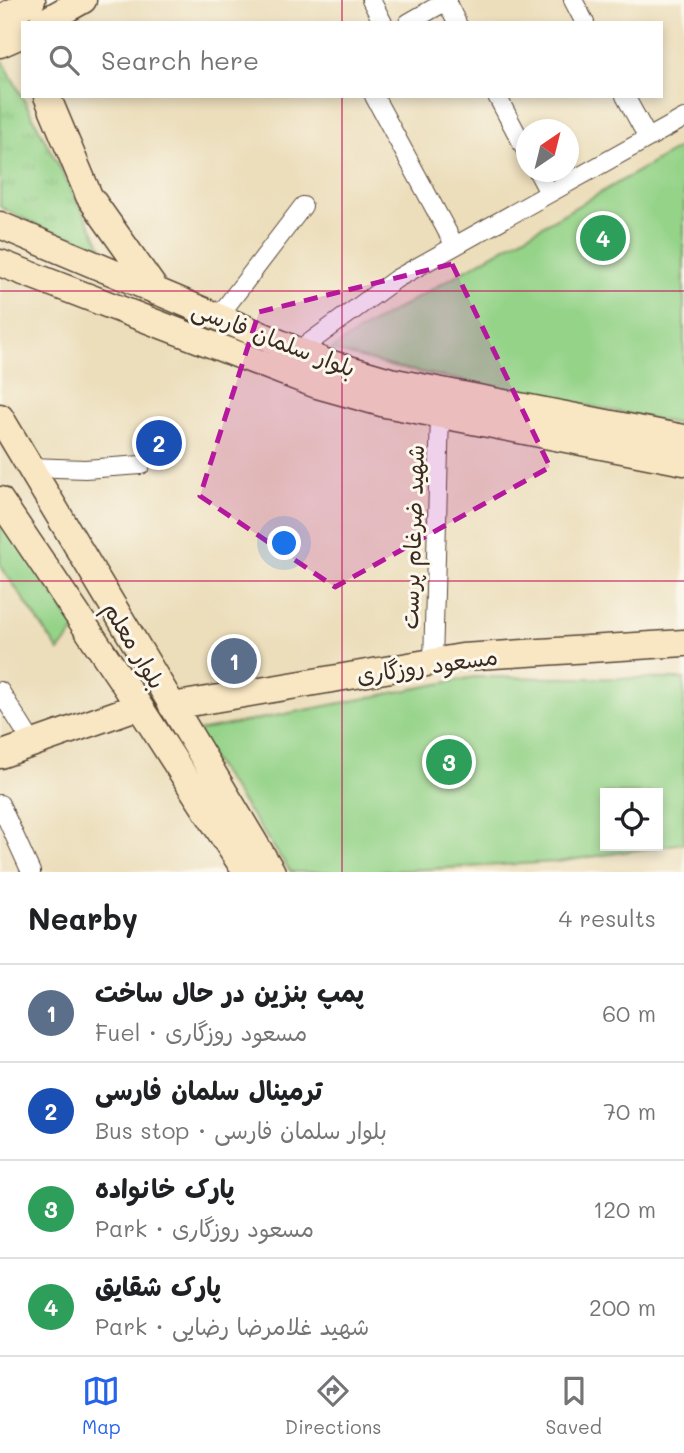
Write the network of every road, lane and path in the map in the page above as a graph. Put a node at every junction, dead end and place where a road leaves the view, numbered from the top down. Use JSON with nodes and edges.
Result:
{"nodes":[{"id":1,"x":83,"y":0,"type":"edge"},
{"id":2,"x":371,"y":0,"type":"edge"},
{"id":3,"x":573,"y":0,"type":"edge"},
{"id":4,"x":447,"y":1,"type":"edge"},
{"id":5,"x":24,"y":21,"type":"edge"},
{"id":6,"x":382,"y":21,"type":"edge"},
{"id":7,"x":412,"y":21,"type":"edge"},
{"id":8,"x":456,"y":21,"type":"edge"},
{"id":9,"x":584,"y":21,"type":"edge"},
{"id":10,"x":48,"y":98,"type":"edge"},
{"id":11,"x":375,"y":98,"type":"edge"},
{"id":12,"x":498,"y":98,"type":"edge"},
{"id":13,"x":626,"y":98,"type":"edge"},
{"id":14,"x":684,"y":118,"type":"edge"},
{"id":15,"x":516,"y":131,"type":"edge"},
{"id":16,"x":648,"y":138,"type":"junction"},
{"id":17,"x":543,"y":182,"type":"edge"},
{"id":18,"x":549,"y":193,"type":"junction"},
{"id":19,"x":303,"y":206,"type":"dead end"},
{"id":20,"x":0,"y":225,"type":"edge"},
{"id":21,"x":455,"y":246,"type":"junction"},
{"id":22,"x":0,"y":263,"type":"edge"},
{"id":23,"x":157,"y":292,"type":"junction"},
{"id":24,"x":218,"y":317,"type":"junction"},
{"id":25,"x":298,"y":351,"type":"junction"},
{"id":26,"x":440,"y":415,"type":"junction"},
{"id":27,"x":0,"y":417,"type":"edge"},
{"id":28,"x":684,"y":438,"type":"edge"},
{"id":29,"x":684,"y":462,"type":"edge"},
{"id":30,"x":141,"y":465,"type":"dead end"},
{"id":31,"x":30,"y":467,"type":"junction"},
{"id":32,"x":0,"y":500,"type":"edge"},
{"id":33,"x":684,"y":643,"type":"edge"},
{"id":34,"x":433,"y":662,"type":"junction"},
{"id":35,"x":0,"y":691,"type":"edge"},
{"id":36,"x":139,"y":706,"type":"junction"},
{"id":37,"x":172,"y":706,"type":"junction"},
{"id":38,"x":33,"y":744,"type":"junction"},
{"id":39,"x":0,"y":755,"type":"edge"},
{"id":40,"x":0,"y":804,"type":"edge"},
{"id":41,"x":32,"y":872,"type":"edge"},
{"id":42,"x":246,"y":872,"type":"edge"},
{"id":43,"x":272,"y":872,"type":"edge"}],
"edges":[{"from":1,"to":5,"type":"main road"},
{"from":2,"to":6,"type":"street"},
{"from":3,"to":9,"type":"street"},
{"from":4,"to":7,"type":"street"},
{"from":4,"to":8,"type":"street"},
{"from":10,"to":23,"type":"main road"},
{"from":11,"to":21,"type":"street"},
{"from":12,"to":15,"type":"street"},
{"from":13,"to":16,"type":"street"},
{"from":14,"to":16,"type":"street"},
{"from":16,"to":18,"type":"street"},
{"from":17,"to":18,"type":"street"},
{"from":18,"to":21,"type":"street"},
{"from":19,"to":24,"type":"street"},
{"from":20,"to":23,"type":"main road","name":"بلوار سلمان فارسی"},
{"from":21,"to":25,"type":"street"},
{"from":22,"to":26,"type":"main road","name":"بلوار سلمان فارسی"},
{"from":23,"to":24,"type":"main road","name":"بلوار سلمان فارسی"},
{"from":24,"to":25,"type":"main road","name":"بلوار سلمان فارسی"},
{"from":25,"to":28,"type":"main road","name":"بلوار سلمان فارسی"},
{"from":26,"to":29,"type":"main road","name":"بلوار سلمان فارسی"},
{"from":26,"to":34,"type":"street","name":"شهید ضرغام پرست"},
{"from":27,"to":31,"type":"main road","name":"بلوار معلم"},
{"from":30,"to":31,"type":"street"},
{"from":31,"to":37,"type":"main road","name":"بلوار معلم"},
{"from":32,"to":36,"type":"main road","name":"بلوار معلم"},
{"from":33,"to":34,"type":"main road","name":"مسعود روزگاری"},
{"from":34,"to":37,"type":"main road","name":"مسعود روزگاری"},
{"from":35,"to":38,"type":"street"},
{"from":36,"to":38,"type":"main road"},
{"from":36,"to":42,"type":"main road","name":"بلوار معلم"},
{"from":37,"to":43,"type":"main road","name":"بلوار معلم"},
{"from":38,"to":39,"type":"main road"},
{"from":40,"to":41,"type":"street"}]}
